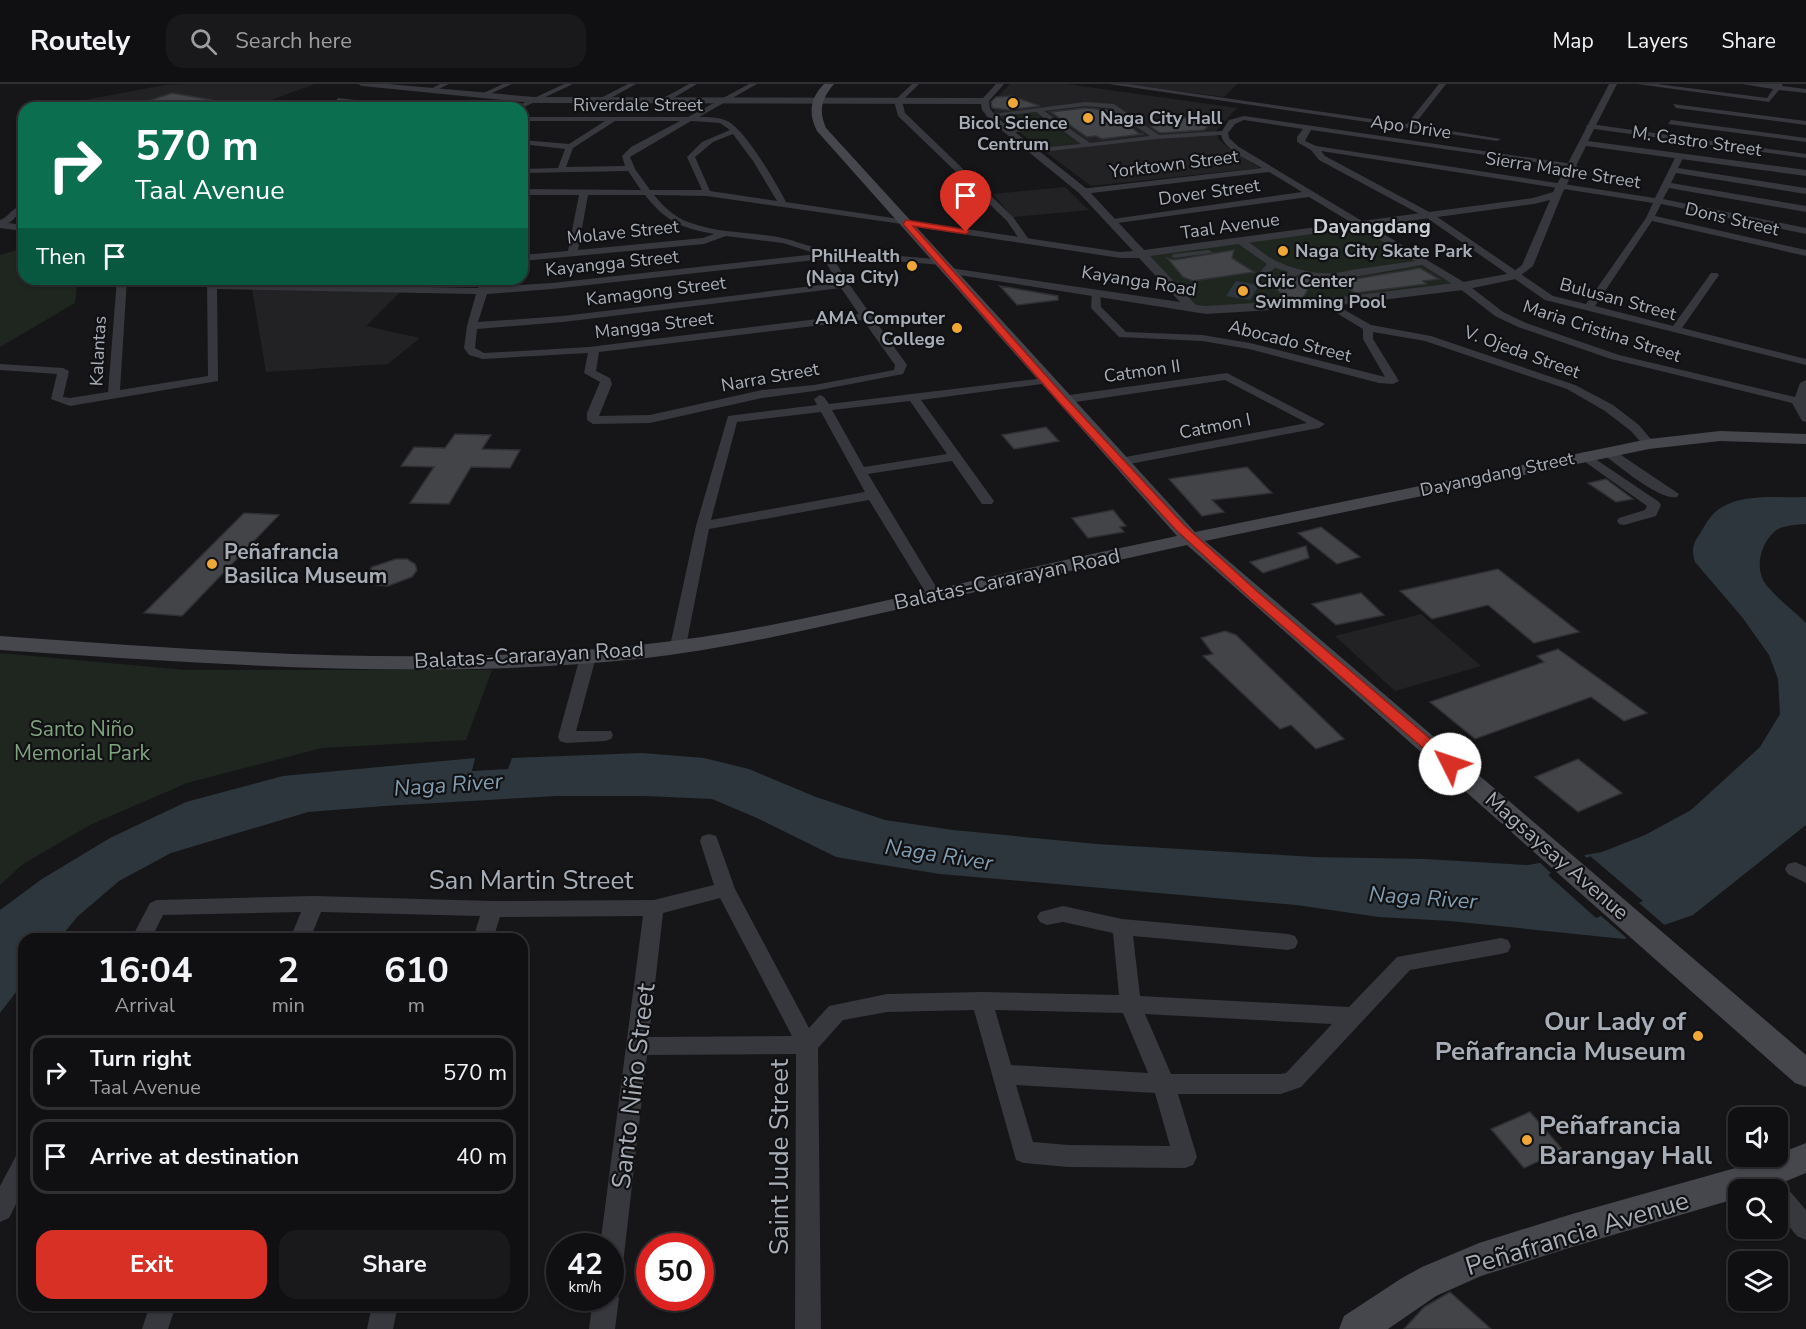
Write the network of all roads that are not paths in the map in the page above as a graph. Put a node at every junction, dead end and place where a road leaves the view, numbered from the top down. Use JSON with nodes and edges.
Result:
{"nodes":[{"id":1,"x":362,"y":84,"type":"edge"},
{"id":2,"x":446,"y":84,"type":"edge"},
{"id":3,"x":509,"y":84,"type":"edge"},
{"id":4,"x":570,"y":84,"type":"edge"},
{"id":5,"x":633,"y":84,"type":"edge"},
{"id":6,"x":694,"y":84,"type":"edge"},
{"id":7,"x":754,"y":84,"type":"edge"},
{"id":8,"x":829,"y":84,"type":"edge"},
{"id":9,"x":916,"y":84,"type":"edge"},
{"id":10,"x":1000,"y":84,"type":"edge"},
{"id":11,"x":1112,"y":84,"type":"edge"},
{"id":12,"x":1443,"y":84,"type":"edge"},
{"id":13,"x":1613,"y":84,"type":"edge"},
{"id":14,"x":1640,"y":84,"type":"edge"},
{"id":15,"x":1745,"y":84,"type":"edge"},
{"id":16,"x":1779,"y":86,"type":"edge"},
{"id":17,"x":1679,"y":89,"type":"junction"},
{"id":18,"x":430,"y":90,"type":"junction"},
{"id":19,"x":1806,"y":91,"type":"edge"},
{"id":20,"x":481,"y":96,"type":"junction"},
{"id":21,"x":534,"y":100,"type":"junction"},
{"id":22,"x":816,"y":101,"type":"junction"},
{"id":23,"x":898,"y":101,"type":"junction"},
{"id":24,"x":985,"y":101,"type":"junction"},
{"id":25,"x":597,"y":102,"type":"junction"},
{"id":26,"x":660,"y":102,"type":"junction"},
{"id":27,"x":722,"y":102,"type":"junction"},
{"id":28,"x":528,"y":103,"type":"edge"},
{"id":29,"x":1676,"y":106,"type":"junction"},
{"id":30,"x":1039,"y":111,"type":"junction"},
{"id":31,"x":989,"y":115,"type":"junction"},
{"id":32,"x":528,"y":119,"type":"edge"},
{"id":33,"x":689,"y":119,"type":"junction"},
{"id":34,"x":612,"y":120,"type":"junction"},
{"id":35,"x":1671,"y":122,"type":"junction"},
{"id":36,"x":1806,"y":123,"type":"edge"},
{"id":37,"x":1059,"y":125,"type":"junction"},
{"id":38,"x":1410,"y":126,"type":"junction"},
{"id":39,"x":1590,"y":126,"type":"junction"},
{"id":40,"x":1309,"y":127,"type":"junction"},
{"id":41,"x":735,"y":130,"type":"junction"},
{"id":42,"x":1007,"y":131,"type":"junction"},
{"id":43,"x":1224,"y":133,"type":"junction"},
{"id":44,"x":1666,"y":136,"type":"junction"},
{"id":45,"x":1157,"y":137,"type":"junction"},
{"id":46,"x":1497,"y":139,"type":"dead end"},
{"id":47,"x":1806,"y":140,"type":"edge"},
{"id":48,"x":528,"y":143,"type":"edge"},
{"id":49,"x":1584,"y":143,"type":"junction"},
{"id":50,"x":1089,"y":146,"type":"junction"},
{"id":51,"x":570,"y":147,"type":"junction"},
{"id":52,"x":1314,"y":148,"type":"junction"},
{"id":53,"x":1032,"y":151,"type":"junction"},
{"id":54,"x":1659,"y":153,"type":"junction"},
{"id":55,"x":1680,"y":156,"type":"junction"},
{"id":56,"x":1806,"y":156,"type":"edge"},
{"id":57,"x":1573,"y":166,"type":"junction"},
{"id":58,"x":630,"y":168,"type":"junction"},
{"id":59,"x":561,"y":170,"type":"junction"},
{"id":60,"x":1269,"y":170,"type":"junction"},
{"id":61,"x":1673,"y":170,"type":"junction"},
{"id":62,"x":528,"y":171,"type":"edge"},
{"id":63,"x":1806,"y":173,"type":"edge"},
{"id":64,"x":1666,"y":185,"type":"junction"},
{"id":65,"x":1559,"y":190,"type":"junction"},
{"id":66,"x":647,"y":191,"type":"junction"},
{"id":67,"x":1083,"y":191,"type":"junction"},
{"id":68,"x":1806,"y":191,"type":"edge"},
{"id":69,"x":528,"y":192,"type":"edge"},
{"id":70,"x":584,"y":193,"type":"junction"},
{"id":71,"x":707,"y":193,"type":"junction"},
{"id":72,"x":1309,"y":194,"type":"junction"},
{"id":73,"x":1659,"y":201,"type":"junction"},
{"id":74,"x":783,"y":205,"type":"junction"},
{"id":75,"x":1806,"y":209,"type":"edge"},
{"id":76,"x":18,"y":210,"type":"edge"},
{"id":77,"x":1430,"y":216,"type":"junction"},
{"id":78,"x":1650,"y":218,"type":"junction"},
{"id":79,"x":1113,"y":222,"type":"junction"},
{"id":80,"x":906,"y":223,"type":"junction"},
{"id":81,"x":0,"y":224,"type":"edge"},
{"id":82,"x":1363,"y":225,"type":"junction"},
{"id":83,"x":18,"y":227,"type":"edge"},
{"id":84,"x":1806,"y":231,"type":"edge"},
{"id":85,"x":726,"y":233,"type":"junction"},
{"id":86,"x":1025,"y":241,"type":"junction"},
{"id":87,"x":1240,"y":241,"type":"junction"},
{"id":88,"x":1209,"y":252,"type":"dead end"},
{"id":89,"x":1806,"y":253,"type":"edge"},
{"id":90,"x":1142,"y":254,"type":"junction"},
{"id":91,"x":572,"y":255,"type":"junction"},
{"id":92,"x":1174,"y":255,"type":"dead end"},
{"id":93,"x":827,"y":256,"type":"junction"},
{"id":94,"x":528,"y":258,"type":"edge"},
{"id":95,"x":1424,"y":262,"type":"junction"},
{"id":96,"x":1275,"y":264,"type":"junction"},
{"id":97,"x":946,"y":266,"type":"junction"},
{"id":98,"x":1296,"y":271,"type":"junction"},
{"id":99,"x":1714,"y":275,"type":"dead end"},
{"id":100,"x":1516,"y":276,"type":"junction"},
{"id":101,"x":122,"y":285,"type":"edge"},
{"id":102,"x":212,"y":285,"type":"edge"},
{"id":103,"x":279,"y":285,"type":"edge"},
{"id":104,"x":484,"y":285,"type":"edge"},
{"id":105,"x":844,"y":285,"type":"junction"},
{"id":106,"x":1463,"y":286,"type":"junction"},
{"id":107,"x":481,"y":291,"type":"junction"},
{"id":108,"x":1096,"y":293,"type":"junction"},
{"id":109,"x":1179,"y":297,"type":"junction"},
{"id":110,"x":1159,"y":302,"type":"junction"},
{"id":111,"x":1325,"y":303,"type":"junction"},
{"id":112,"x":1192,"y":308,"type":"junction"},
{"id":113,"x":1588,"y":309,"type":"junction"},
{"id":114,"x":867,"y":316,"type":"junction"},
{"id":115,"x":472,"y":326,"type":"junction"},
{"id":116,"x":1368,"y":328,"type":"junction"},
{"id":117,"x":1675,"y":331,"type":"junction"},
{"id":118,"x":594,"y":349,"type":"junction"},
{"id":119,"x":1806,"y":362,"type":"edge"},
{"id":120,"x":0,"y":367,"type":"edge"},
{"id":121,"x":1045,"y":381,"type":"junction"},
{"id":122,"x":1806,"y":383,"type":"edge"},
{"id":123,"x":814,"y":388,"type":"junction"},
{"id":124,"x":114,"y":396,"type":"junction"},
{"id":125,"x":912,"y":396,"type":"junction"},
{"id":126,"x":1062,"y":400,"type":"junction"},
{"id":127,"x":1802,"y":403,"type":"edge"},
{"id":128,"x":825,"y":407,"type":"junction"},
{"id":129,"x":1806,"y":418,"type":"edge"},
{"id":130,"x":1319,"y":424,"type":"joint"},
{"id":131,"x":1806,"y":439,"type":"edge"},
{"id":132,"x":1648,"y":444,"type":"junction"},
{"id":133,"x":1608,"y":452,"type":"junction"},
{"id":134,"x":1585,"y":456,"type":"junction"},
{"id":135,"x":954,"y":457,"type":"junction"},
{"id":136,"x":1119,"y":462,"type":"junction"},
{"id":137,"x":860,"y":471,"type":"junction"},
{"id":138,"x":1672,"y":494,"type":"dead end"},
{"id":139,"x":873,"y":495,"type":"junction"},
{"id":140,"x":987,"y":501,"type":"dead end"},
{"id":141,"x":1624,"y":521,"type":"dead end"},
{"id":142,"x":703,"y":526,"type":"junction"},
{"id":143,"x":1190,"y":538,"type":"junction"},
{"id":144,"x":934,"y":595,"type":"junction"},
{"id":145,"x":0,"y":643,"type":"edge"},
{"id":146,"x":678,"y":646,"type":"junction"},
{"id":147,"x":588,"y":657,"type":"junction"},
{"id":148,"x":605,"y":735,"type":"dead end"},
{"id":149,"x":709,"y":841,"type":"dead end"},
{"id":150,"x":725,"y":889,"type":"junction"},
{"id":151,"x":314,"y":904,"type":"junction"},
{"id":152,"x":654,"y":908,"type":"junction"},
{"id":153,"x":492,"y":909,"type":"junction"},
{"id":154,"x":1047,"y":917,"type":"dead end"},
{"id":155,"x":1122,"y":927,"type":"junction"},
{"id":156,"x":144,"y":933,"type":"edge"},
{"id":157,"x":302,"y":933,"type":"edge"},
{"id":158,"x":485,"y":933,"type":"edge"},
{"id":159,"x":1288,"y":942,"type":"dead end"},
{"id":160,"x":1501,"y":946,"type":"dead end"},
{"id":161,"x":982,"y":1001,"type":"junction"},
{"id":162,"x":1130,"y":1004,"type":"junction"},
{"id":163,"x":1352,"y":1016,"type":"junction"},
{"id":164,"x":807,"y":1045,"type":"junction"},
{"id":165,"x":639,"y":1046,"type":"junction"},
{"id":166,"x":1003,"y":1074,"type":"junction"},
{"id":167,"x":1806,"y":1074,"type":"edge"},
{"id":168,"x":1164,"y":1084,"type":"junction"},
{"id":169,"x":1806,"y":1158,"type":"edge"},
{"id":170,"x":18,"y":1176,"type":"edge"},
{"id":171,"x":1781,"y":1179,"type":"edge"},
{"id":172,"x":1728,"y":1198,"type":"edge"},
{"id":173,"x":1788,"y":1208,"type":"edge"},
{"id":174,"x":0,"y":1210,"type":"edge"},
{"id":175,"x":1806,"y":1228,"type":"edge"},
{"id":176,"x":614,"y":1233,"type":"edge"},
{"id":177,"x":161,"y":1311,"type":"edge"},
{"id":178,"x":384,"y":1311,"type":"edge"},
{"id":179,"x":604,"y":1311,"type":"edge"},
{"id":180,"x":155,"y":1329,"type":"edge"},
{"id":181,"x":380,"y":1329,"type":"edge"},
{"id":182,"x":602,"y":1329,"type":"edge"},
{"id":183,"x":808,"y":1329,"type":"edge"},
{"id":184,"x":1357,"y":1329,"type":"edge"}],
"edges":[{"from":1,"to":18,"type":"street"},
{"from":2,"to":18,"type":"street"},
{"from":3,"to":20,"type":"street"},
{"from":4,"to":21,"type":"street"},
{"from":5,"to":25,"type":"street"},
{"from":6,"to":26,"type":"street"},
{"from":7,"to":27,"type":"street"},
{"from":8,"to":22,"type":"main road"},
{"from":9,"to":23,"type":"street"},
{"from":10,"to":24,"type":"street"},
{"from":11,"to":38,"type":"street"},
{"from":12,"to":38,"type":"street"},
{"from":13,"to":39,"type":"street"},
{"from":14,"to":17,"type":"street"},
{"from":15,"to":16,"type":"street"},
{"from":16,"to":17,"type":"street"},
{"from":16,"to":19,"type":"street"},
{"from":17,"to":29,"type":"street"},
{"from":18,"to":20,"type":"street"},
{"from":20,"to":21,"type":"street"},
{"from":21,"to":25,"type":"street"},
{"from":21,"to":28,"type":"street"},
{"from":22,"to":23,"type":"street"},
{"from":22,"to":27,"type":"street"},
{"from":22,"to":80,"type":"main road","name":"Magsaysay Avenue"},
{"from":23,"to":24,"type":"street"},
{"from":23,"to":86,"type":"street"},
{"from":24,"to":31,"type":"street"},
{"from":25,"to":26,"type":"street"},
{"from":26,"to":27,"type":"street"},
{"from":27,"to":33,"type":"street"},
{"from":29,"to":35,"type":"street"},
{"from":29,"to":36,"type":"street"},
{"from":30,"to":31,"type":"street"},
{"from":30,"to":37,"type":"street"},
{"from":30,"to":45,"type":"street"},
{"from":31,"to":42,"type":"street"},
{"from":32,"to":34,"type":"street","name":"Riverdale Street"},
{"from":33,"to":34,"type":"street","name":"Riverdale Street"},
{"from":33,"to":41,"type":"street","name":"Riverdale Street"},
{"from":33,"to":58,"type":"street"},
{"from":34,"to":51,"type":"street"},
{"from":35,"to":44,"type":"street"},
{"from":35,"to":47,"type":"street"},
{"from":37,"to":42,"type":"street"},
{"from":37,"to":50,"type":"street"},
{"from":38,"to":46,"type":"street"},
{"from":39,"to":44,"type":"street"},
{"from":39,"to":49,"type":"street"},
{"from":40,"to":43,"type":"street","name":"Apo Drive"},
{"from":40,"to":52,"type":"street"},
{"from":40,"to":57,"type":"street","name":"Apo Drive"},
{"from":41,"to":71,"type":"street"},
{"from":41,"to":74,"type":"street"},
{"from":42,"to":53,"type":"street"},
{"from":43,"to":45,"type":"street"},
{"from":43,"to":60,"type":"street","name":"Maria Cristina Street"},
{"from":44,"to":54,"type":"street"},
{"from":44,"to":56,"type":"street"},
{"from":45,"to":50,"type":"street"},
{"from":48,"to":51,"type":"street"},
{"from":49,"to":54,"type":"street","name":"M. Castro Street"},
{"from":49,"to":57,"type":"street"},
{"from":50,"to":53,"type":"street"},
{"from":51,"to":59,"type":"street"},
{"from":52,"to":65,"type":"street","name":"Sierra Madre Street"},
{"from":52,"to":77,"type":"street","name":"Bulusan Street"},
{"from":53,"to":67,"type":"street"},
{"from":54,"to":55,"type":"street","name":"M. Castro Street"},
{"from":55,"to":61,"type":"street"},
{"from":55,"to":63,"type":"street","name":"M. Castro Street"},
{"from":57,"to":65,"type":"street"},
{"from":58,"to":59,"type":"street"},
{"from":58,"to":66,"type":"street"},
{"from":59,"to":62,"type":"street"},
{"from":60,"to":67,"type":"street","name":"Yorktown Street"},
{"from":60,"to":72,"type":"street","name":"Maria Cristina Street"},
{"from":61,"to":64,"type":"street"},
{"from":61,"to":68,"type":"street"},
{"from":64,"to":73,"type":"street"},
{"from":64,"to":75,"type":"street"},
{"from":65,"to":73,"type":"street","name":"Sierra Madre Street"},
{"from":65,"to":77,"type":"street","name":"Taal Avenue"},
{"from":65,"to":100,"type":"street"},
{"from":66,"to":70,"type":"street"},
{"from":66,"to":71,"type":"street"},
{"from":66,"to":85,"type":"street"},
{"from":67,"to":79,"type":"street"},
{"from":69,"to":70,"type":"street"},
{"from":70,"to":91,"type":"street"},
{"from":71,"to":74,"type":"street"},
{"from":72,"to":79,"type":"street","name":"Dover Street"},
{"from":72,"to":82,"type":"street","name":"Maria Cristina Street"},
{"from":73,"to":78,"type":"street"},
{"from":73,"to":84,"type":"street","name":"Sierra Madre Street"},
{"from":74,"to":80,"type":"street"},
{"from":76,"to":81,"type":"street"},
{"from":77,"to":82,"type":"street","name":"Taal Avenue"},
{"from":77,"to":100,"type":"street","name":"Bulusan Street"},
{"from":78,"to":89,"type":"street","name":"Dons Street"},
{"from":78,"to":113,"type":"street"},
{"from":79,"to":90,"type":"street"},
{"from":80,"to":86,"type":"street","name":"Taal Avenue"},
{"from":80,"to":97,"type":"main road","name":"Magsaysay Avenue"},
{"from":81,"to":83,"type":"street"},
{"from":82,"to":87,"type":"street","name":"Taal Avenue"},
{"from":82,"to":95,"type":"street","name":"Maria Cristina Street"},
{"from":85,"to":91,"type":"street","name":"Molave Street"},
{"from":85,"to":93,"type":"street"},
{"from":86,"to":90,"type":"street","name":"Taal Avenue"},
{"from":87,"to":90,"type":"street","name":"Taal Avenue"},
{"from":87,"to":96,"type":"street"},
{"from":88,"to":92,"type":"street"},
{"from":90,"to":109,"type":"street"},
{"from":91,"to":94,"type":"street","name":"Molave Street"},
{"from":93,"to":97,"type":"street","name":"Kayangga Street"},
{"from":93,"to":105,"type":"street","name":"Narra Street"},
{"from":93,"to":107,"type":"street","name":"Kayangga Street"},
{"from":95,"to":98,"type":"street"},
{"from":95,"to":106,"type":"street","name":"Maria Cristina Street"},
{"from":96,"to":98,"type":"street"},
{"from":96,"to":98,"type":"street"},
{"from":97,"to":108,"type":"street","name":"Kayanga Road"},
{"from":97,"to":121,"type":"main road","name":"Magsaysay Avenue"},
{"from":99,"to":117,"type":"street"},
{"from":100,"to":106,"type":"street","name":"Kayanga Road"},
{"from":100,"to":113,"type":"street","name":"Bulusan Street"},
{"from":101,"to":124,"type":"street","name":"Kalantas"},
{"from":102,"to":124,"type":"street","name":"Kalantas"},
{"from":103,"to":107,"type":"street","name":"Kayangga Street"},
{"from":104,"to":107,"type":"street"},
{"from":105,"to":114,"type":"street","name":"Narra Street"},
{"from":105,"to":115,"type":"street","name":"Kamagong Street"},
{"from":106,"to":111,"type":"street","name":"Kayanga Road"},
{"from":106,"to":127,"type":"street","name":"Maria Cristina Street"},
{"from":107,"to":115,"type":"street"},
{"from":108,"to":110,"type":"street","name":"Kayanga Road"},
{"from":108,"to":116,"type":"street","name":"Abocado Street"},
{"from":109,"to":110,"type":"street"},
{"from":109,"to":112,"type":"street"},
{"from":110,"to":112,"type":"street","name":"Kayanga Road"},
{"from":111,"to":112,"type":"street","name":"Kayanga Road"},
{"from":111,"to":116,"type":"street","name":"Abocado Street"},
{"from":113,"to":117,"type":"street","name":"Bulusan Street"},
{"from":114,"to":118,"type":"street","name":"Mangga Street"},
{"from":114,"to":123,"type":"street","name":"Narra Street"},
{"from":115,"to":118,"type":"street","name":"Mangga Street"},
{"from":116,"to":132,"type":"street","name":"V. Ojeda Street"},
{"from":117,"to":119,"type":"street","name":"Bulusan Street"},
{"from":118,"to":123,"type":"street","name":"Narra Street"},
{"from":120,"to":124,"type":"street"},
{"from":121,"to":125,"type":"street"},
{"from":121,"to":126,"type":"main road","name":"Magsaysay Avenue"},
{"from":122,"to":127,"type":"street"},
{"from":123,"to":128,"type":"street"},
{"from":125,"to":128,"type":"street"},
{"from":125,"to":135,"type":"street"},
{"from":126,"to":130,"type":"street","name":"Catmon II"},
{"from":126,"to":136,"type":"main road","name":"Magsaysay Avenue"},
{"from":127,"to":129,"type":"street"},
{"from":128,"to":137,"type":"street"},
{"from":128,"to":142,"type":"street"},
{"from":130,"to":136,"type":"street","name":"Catmon I"},
{"from":131,"to":132,"type":"main road","name":"Dayangdang Street"},
{"from":132,"to":133,"type":"main road","name":"Dayangdang Street"},
{"from":133,"to":134,"type":"main road","name":"Dayangdang Street"},
{"from":133,"to":138,"type":"street"},
{"from":134,"to":141,"type":"street"},
{"from":134,"to":143,"type":"main road","name":"Dayangdang Street"},
{"from":135,"to":137,"type":"street"},
{"from":135,"to":140,"type":"street"},
{"from":136,"to":143,"type":"main road","name":"Magsaysay Avenue"},
{"from":137,"to":139,"type":"street"},
{"from":139,"to":142,"type":"street"},
{"from":139,"to":144,"type":"street"},
{"from":142,"to":146,"type":"street"},
{"from":143,"to":144,"type":"main road","name":"Balatas-Cararayan Road"},
{"from":143,"to":167,"type":"main road","name":"Magsaysay Avenue"},
{"from":144,"to":146,"type":"main road","name":"Balatas-Cararayan Road"},
{"from":145,"to":147,"type":"main road","name":"Balatas-Cararayan Road"},
{"from":146,"to":147,"type":"main road","name":"Balatas-Cararayan Road"},
{"from":147,"to":148,"type":"street"},
{"from":149,"to":150,"type":"street"},
{"from":150,"to":152,"type":"street","name":"San Martin Street"},
{"from":150,"to":164,"type":"street"},
{"from":151,"to":153,"type":"street","name":"San Martin Street"},
{"from":151,"to":156,"type":"street","name":"San Martin Street"},
{"from":151,"to":157,"type":"street"},
{"from":152,"to":153,"type":"street","name":"San Martin Street"},
{"from":152,"to":165,"type":"street","name":"Santo Niño Street"},
{"from":153,"to":158,"type":"street"},
{"from":154,"to":155,"type":"street"},
{"from":155,"to":159,"type":"street"},
{"from":155,"to":162,"type":"street"},
{"from":160,"to":163,"type":"street"},
{"from":161,"to":162,"type":"street"},
{"from":161,"to":164,"type":"street"},
{"from":161,"to":166,"type":"street"},
{"from":162,"to":163,"type":"street"},
{"from":162,"to":168,"type":"street"},
{"from":163,"to":168,"type":"street"},
{"from":164,"to":165,"type":"street","name":"Saint Jude Street"},
{"from":164,"to":183,"type":"street","name":"Saint Jude Street"},
{"from":165,"to":176,"type":"street","name":"Santo Niño Street"},
{"from":166,"to":168,"type":"street"},
{"from":166,"to":168,"type":"street"},
{"from":169,"to":171,"type":"main road","name":"Peñafrancia Avenue"},
{"from":170,"to":174,"type":"street"},
{"from":172,"to":184,"type":"main road","name":"Peñafrancia Avenue"},
{"from":173,"to":175,"type":"street"},
{"from":177,"to":180,"type":"street"},
{"from":178,"to":181,"type":"street"},
{"from":179,"to":182,"type":"street"}]}
